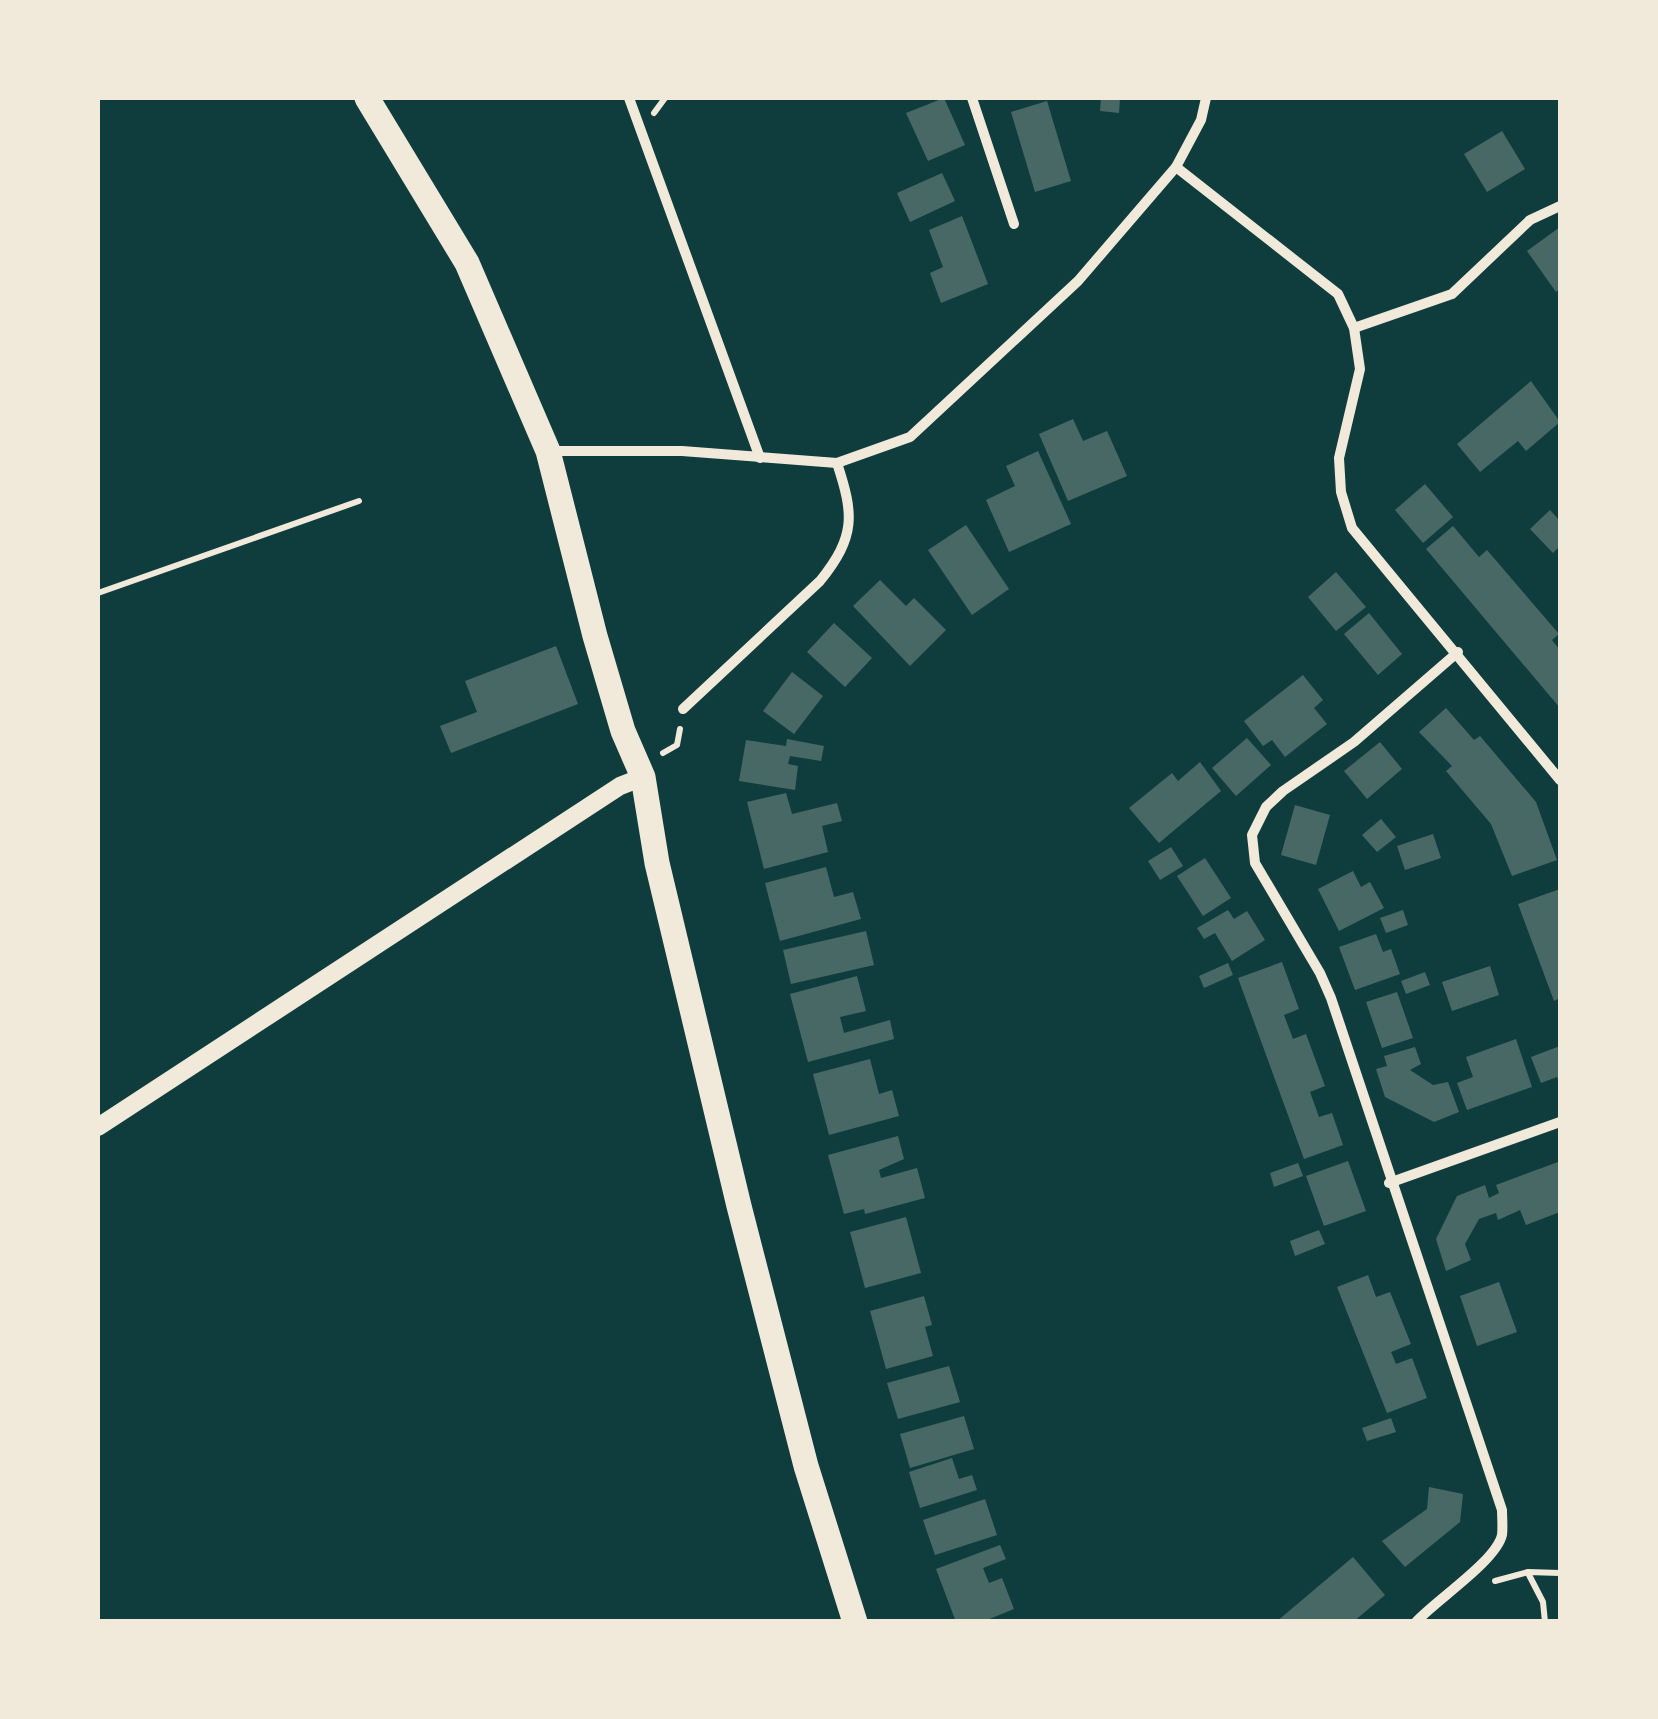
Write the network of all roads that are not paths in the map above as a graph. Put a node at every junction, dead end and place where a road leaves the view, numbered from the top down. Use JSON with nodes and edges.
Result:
{"nodes":[{"id":1,"x":367,"y":98,"type":"edge"},
{"id":2,"x":629,"y":98,"type":"edge"},
{"id":3,"x":972,"y":98,"type":"edge"},
{"id":4,"x":1206,"y":98,"type":"edge"},
{"id":5,"x":1176,"y":167,"type":"junction"},
{"id":6,"x":1560,"y":206,"type":"edge"},
{"id":7,"x":1014,"y":224,"type":"dead end"},
{"id":8,"x":1354,"y":328,"type":"junction"},
{"id":9,"x":548,"y":451,"type":"junction"},
{"id":10,"x":760,"y":458,"type":"junction"},
{"id":11,"x":837,"y":463,"type":"junction"},
{"id":12,"x":1458,"y":652,"type":"junction"},
{"id":13,"x":683,"y":709,"type":"road end"},
{"id":14,"x":650,"y":767,"type":"junction"},
{"id":15,"x":1560,"y":780,"type":"edge"},
{"id":16,"x":1560,"y":1122,"type":"edge"},
{"id":17,"x":98,"y":1127,"type":"edge"},
{"id":18,"x":1390,"y":1184,"type":"junction"},
{"id":19,"x":855,"y":1622,"type":"edge"},
{"id":20,"x":1416,"y":1622,"type":"edge"}],
"edges":[{"from":1,"to":9,"type":"main road"},
{"from":2,"to":10,"type":"street"},
{"from":3,"to":7,"type":"street"},
{"from":4,"to":5,"type":"street"},
{"from":5,"to":8,"type":"street"},
{"from":5,"to":11,"type":"street"},
{"from":6,"to":8,"type":"street"},
{"from":8,"to":12,"type":"street"},
{"from":9,"to":10,"type":"street"},
{"from":9,"to":14,"type":"main road"},
{"from":10,"to":11,"type":"street"},
{"from":11,"to":13,"type":"street"},
{"from":12,"to":15,"type":"street"},
{"from":12,"to":18,"type":"street"},
{"from":14,"to":17,"type":"street"},
{"from":14,"to":19,"type":"main road"},
{"from":16,"to":18,"type":"street"},
{"from":18,"to":20,"type":"street"}]}
